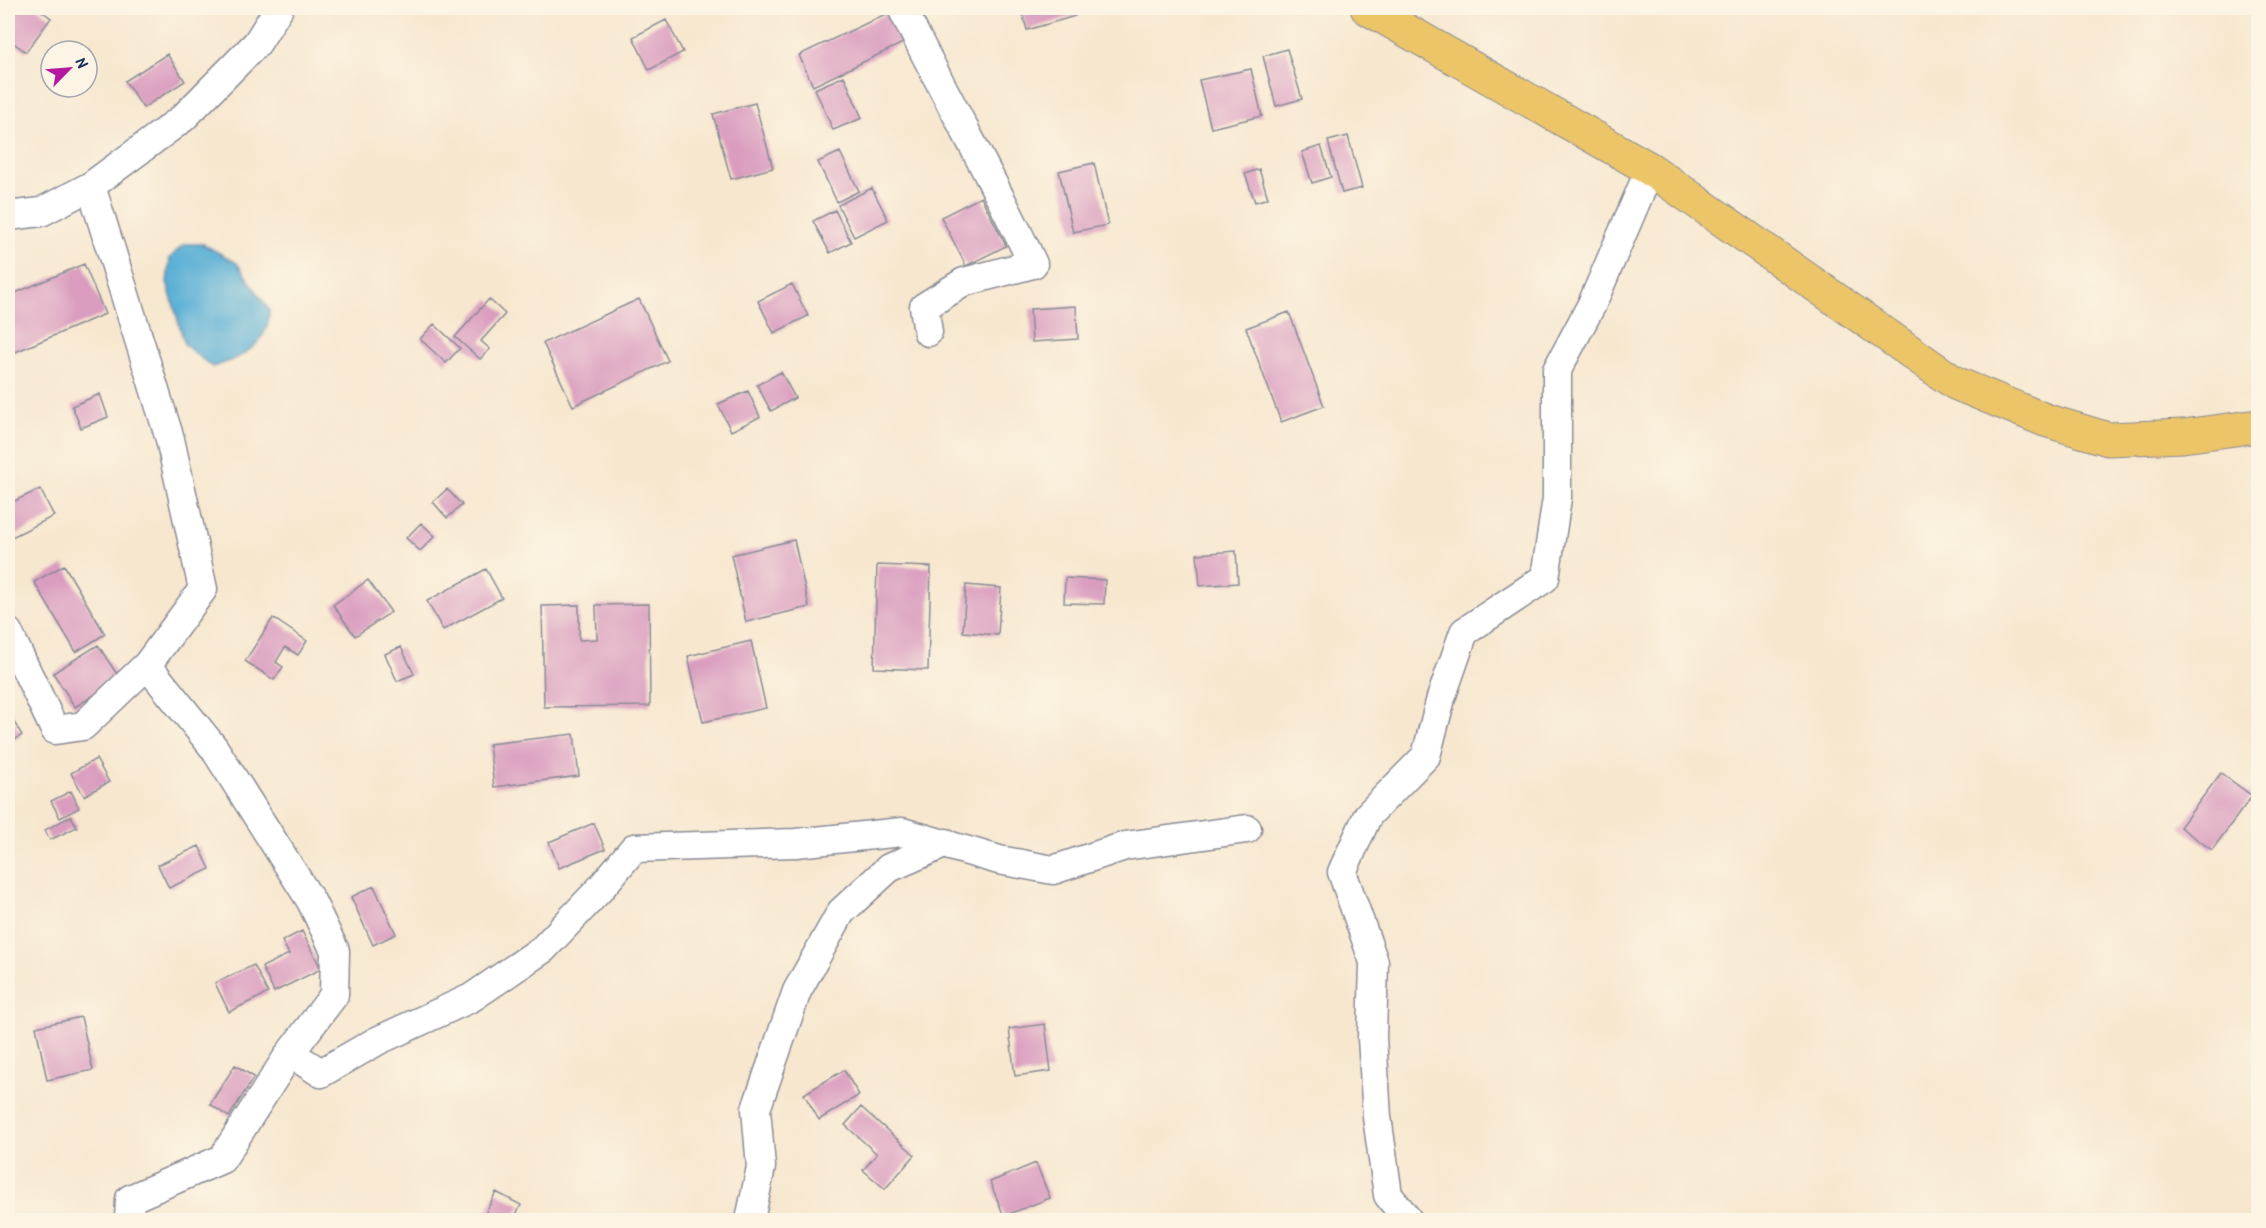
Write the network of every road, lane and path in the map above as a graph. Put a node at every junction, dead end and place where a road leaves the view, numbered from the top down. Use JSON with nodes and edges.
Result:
{"nodes":[{"id":1,"x":279,"y":8,"type":"edge"},
{"id":2,"x":902,"y":8,"type":"edge"},
{"id":3,"x":1367,"y":8,"type":"edge"},
{"id":4,"x":1650,"y":169,"type":"junction"},
{"id":5,"x":91,"y":186,"type":"junction"},
{"id":6,"x":8,"y":216,"type":"edge"},
{"id":7,"x":928,"y":332,"type":"dead end"},
{"id":8,"x":2259,"y":426,"type":"edge"},
{"id":9,"x":8,"y":632,"type":"edge"},
{"id":10,"x":147,"y":665,"type":"junction"},
{"id":11,"x":1247,"y":829,"type":"dead end"},
{"id":12,"x":946,"y":843,"type":"junction"},
{"id":13,"x":290,"y":1053,"type":"junction"},
{"id":14,"x":129,"y":1221,"type":"edge"},
{"id":15,"x":750,"y":1221,"type":"edge"},
{"id":16,"x":1408,"y":1221,"type":"edge"}],
"edges":[{"from":1,"to":5,"type":"street"},
{"from":2,"to":7,"type":"street"},
{"from":3,"to":4,"type":"highway"},
{"from":4,"to":8,"type":"highway"},
{"from":4,"to":16,"type":"street"},
{"from":5,"to":6,"type":"street"},
{"from":5,"to":10,"type":"street"},
{"from":9,"to":10,"type":"street"},
{"from":10,"to":13,"type":"street"},
{"from":11,"to":12,"type":"street"},
{"from":12,"to":13,"type":"street"},
{"from":12,"to":15,"type":"street"},
{"from":13,"to":14,"type":"street"}]}
